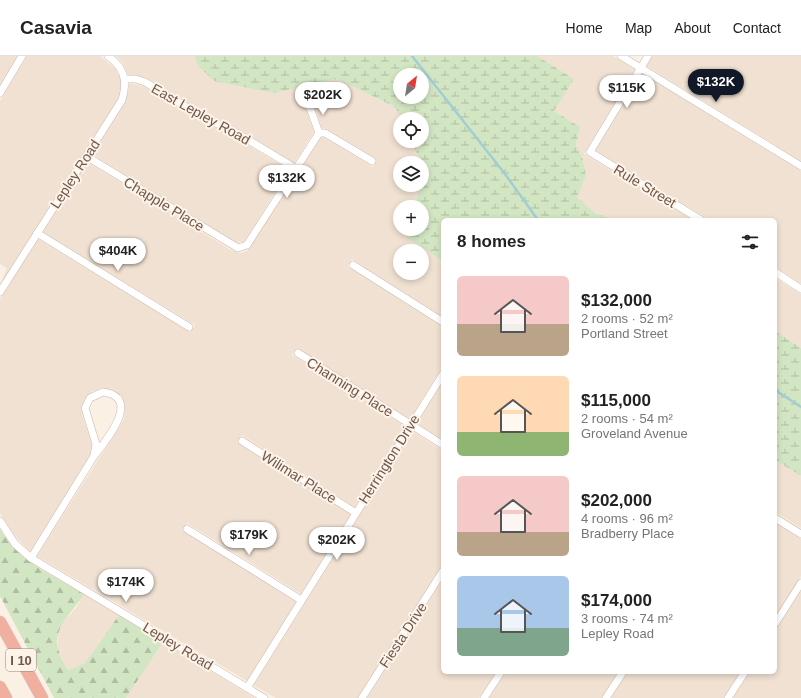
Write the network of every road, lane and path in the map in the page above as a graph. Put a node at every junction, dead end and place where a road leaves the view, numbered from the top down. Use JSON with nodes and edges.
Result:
{"nodes":[{"id":1,"x":22,"y":56,"type":"edge"},
{"id":2,"x":108,"y":56,"type":"edge"},
{"id":3,"x":621,"y":56,"type":"edge"},
{"id":4,"x":648,"y":56,"type":"edge"},
{"id":5,"x":641,"y":68,"type":"junction"},
{"id":6,"x":125,"y":79,"type":"junction"},
{"id":7,"x":0,"y":93,"type":"edge"},
{"id":8,"x":309,"y":105,"type":"dead end"},
{"id":9,"x":318,"y":133,"type":"junction"},
{"id":10,"x":86,"y":156,"type":"junction"},
{"id":11,"x":372,"y":161,"type":"dead end"},
{"id":12,"x":801,"y":166,"type":"edge"},
{"id":13,"x":295,"y":168,"type":"junction"},
{"id":14,"x":698,"y":218,"type":"edge"},
{"id":15,"x":37,"y":233,"type":"junction"},
{"id":16,"x":353,"y":265,"type":"dead end"},
{"id":17,"x":777,"y":273,"type":"edge"},
{"id":18,"x":801,"y":289,"type":"edge"},
{"id":19,"x":0,"y":292,"type":"edge"},
{"id":20,"x":441,"y":321,"type":"edge"},
{"id":21,"x":189,"y":327,"type":"dead end"},
{"id":22,"x":298,"y":353,"type":"dead end"},
{"id":23,"x":441,"y":377,"type":"edge"},
{"id":24,"x":411,"y":425,"type":"junction"},
{"id":25,"x":242,"y":440,"type":"dead end"},
{"id":26,"x":441,"y":445,"type":"edge"},
{"id":27,"x":94,"y":456,"type":"junction"},
{"id":28,"x":356,"y":512,"type":"junction"},
{"id":29,"x":777,"y":519,"type":"edge"},
{"id":30,"x":0,"y":521,"type":"edge"},
{"id":31,"x":187,"y":529,"type":"dead end"},
{"id":32,"x":801,"y":534,"type":"edge"},
{"id":33,"x":31,"y":558,"type":"junction"},
{"id":34,"x":441,"y":575,"type":"edge"},
{"id":35,"x":801,"y":583,"type":"edge"},
{"id":36,"x":302,"y":600,"type":"junction"},
{"id":37,"x":777,"y":621,"type":"edge"},
{"id":38,"x":0,"y":622,"type":"edge"},
{"id":39,"x":500,"y":674,"type":"edge"},
{"id":40,"x":622,"y":674,"type":"edge"},
{"id":41,"x":744,"y":674,"type":"edge"},
{"id":42,"x":0,"y":687,"type":"edge"},
{"id":43,"x":247,"y":688,"type":"junction"},
{"id":44,"x":6,"y":698,"type":"edge"},
{"id":45,"x":42,"y":698,"type":"edge"},
{"id":46,"x":264,"y":698,"type":"edge"},
{"id":47,"x":362,"y":698,"type":"edge"},
{"id":48,"x":484,"y":698,"type":"edge"},
{"id":49,"x":606,"y":698,"type":"edge"},
{"id":50,"x":728,"y":698,"type":"edge"}],
"edges":[{"from":1,"to":7,"type":"street"},
{"from":2,"to":6,"type":"street"},
{"from":3,"to":5,"type":"street"},
{"from":4,"to":5,"type":"street"},
{"from":5,"to":12,"type":"street"},
{"from":5,"to":14,"type":"street","name":"Rule Street"},
{"from":6,"to":10,"type":"street","name":"Lepley Road"},
{"from":6,"to":13,"type":"street","name":"East Lepley Road"},
{"from":8,"to":9,"type":"street"},
{"from":9,"to":11,"type":"street"},
{"from":9,"to":13,"type":"street"},
{"from":10,"to":13,"type":"street","name":"Chapple Place"},
{"from":10,"to":15,"type":"street","name":"Lepley Road"},
{"from":15,"to":19,"type":"street","name":"Lepley Road"},
{"from":15,"to":21,"type":"street"},
{"from":16,"to":20,"type":"street"},
{"from":17,"to":18,"type":"street"},
{"from":22,"to":24,"type":"street","name":"Channing Place"},
{"from":23,"to":24,"type":"street","name":"Herrington Drive"},
{"from":24,"to":26,"type":"street","name":"Channing Place"},
{"from":24,"to":28,"type":"street","name":"Herrington Drive"},
{"from":25,"to":28,"type":"street","name":"Wilimar Place"},
{"from":27,"to":27,"type":"street"},
{"from":27,"to":33,"type":"street"},
{"from":28,"to":36,"type":"street","name":"Herrington Drive"},
{"from":29,"to":32,"type":"street"},
{"from":30,"to":33,"type":"street","name":"Lepley Road"},
{"from":31,"to":36,"type":"street"},
{"from":33,"to":43,"type":"street","name":"Lepley Road"},
{"from":34,"to":47,"type":"street","name":"Fiesta Drive"},
{"from":35,"to":37,"type":"street"},
{"from":36,"to":43,"type":"street","name":"Herrington Drive"},
{"from":38,"to":45,"type":"highway","number":"I 10"},
{"from":39,"to":48,"type":"street"},
{"from":40,"to":49,"type":"street"},
{"from":41,"to":50,"type":"street"},
{"from":42,"to":44,"type":"highway","number":"I 10"},
{"from":43,"to":46,"type":"street","name":"Lepley Road"}]}
